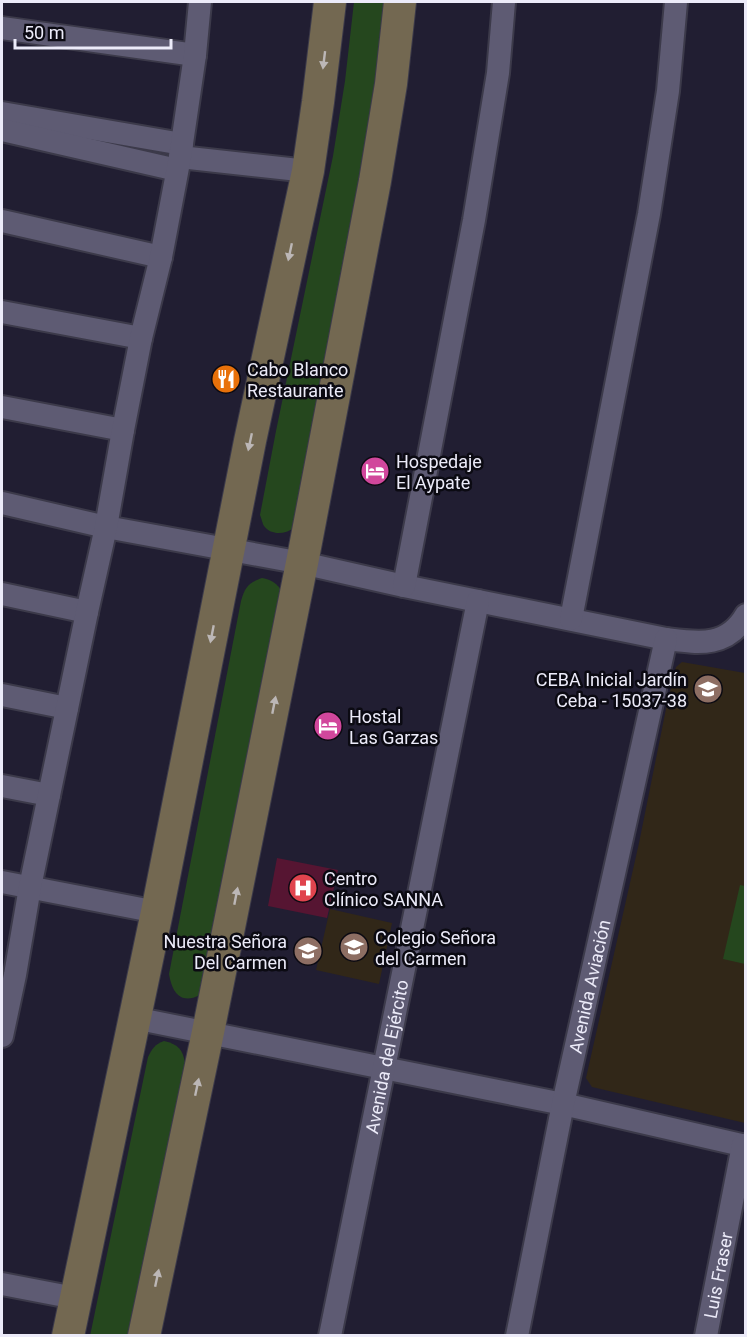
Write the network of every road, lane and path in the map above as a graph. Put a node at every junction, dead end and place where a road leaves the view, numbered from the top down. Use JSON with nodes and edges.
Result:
{"nodes":[{"id":1,"x":200,"y":2,"type":"edge"},
{"id":2,"x":330,"y":2,"type":"edge"},
{"id":3,"x":399,"y":2,"type":"edge"},
{"id":4,"x":504,"y":2,"type":"edge"},
{"id":5,"x":676,"y":2,"type":"edge"},
{"id":6,"x":2,"y":28,"type":"edge"},
{"id":7,"x":195,"y":55,"type":"junction"},
{"id":8,"x":2,"y":113,"type":"edge"},
{"id":9,"x":2,"y":130,"type":"edge"},
{"id":10,"x":180,"y":157,"type":"junction"},
{"id":11,"x":308,"y":171,"type":"junction"},
{"id":12,"x":2,"y":220,"type":"edge"},
{"id":13,"x":161,"y":257,"type":"junction"},
{"id":14,"x":2,"y":312,"type":"edge"},
{"id":15,"x":141,"y":338,"type":"junction"},
{"id":16,"x":2,"y":407,"type":"edge"},
{"id":17,"x":123,"y":430,"type":"junction"},
{"id":18,"x":2,"y":503,"type":"edge"},
{"id":19,"x":106,"y":527,"type":"junction"},
{"id":20,"x":228,"y":549,"type":"junction"},
{"id":21,"x":302,"y":563,"type":"junction"},
{"id":22,"x":404,"y":585,"type":"junction"},
{"id":23,"x":2,"y":594,"type":"edge"},
{"id":24,"x":478,"y":601,"type":"junction"},
{"id":25,"x":87,"y":612,"type":"junction"},
{"id":26,"x":746,"y":615,"type":"edge"},
{"id":27,"x":571,"y":620,"type":"junction"},
{"id":28,"x":666,"y":639,"type":"junction"},
{"id":29,"x":2,"y":695,"type":"edge"},
{"id":30,"x":67,"y":708,"type":"junction"},
{"id":31,"x":2,"y":786,"type":"edge"},
{"id":32,"x":49,"y":795,"type":"junction"},
{"id":33,"x":2,"y":882,"type":"edge"},
{"id":34,"x":30,"y":887,"type":"junction"},
{"id":35,"x":157,"y":912,"type":"junction"},
{"id":36,"x":8,"y":973,"type":"edge"},
{"id":37,"x":134,"y":1018,"type":"junction"},
{"id":38,"x":208,"y":1032,"type":"junction"},
{"id":39,"x":2,"y":1036,"type":"edge"},
{"id":40,"x":384,"y":1069,"type":"junction"},
{"id":41,"x":563,"y":1104,"type":"junction"},
{"id":42,"x":744,"y":1145,"type":"edge"},
{"id":43,"x":2,"y":1284,"type":"edge"},
{"id":44,"x":75,"y":1298,"type":"junction"},
{"id":45,"x":68,"y":1335,"type":"edge"},
{"id":46,"x":144,"y":1335,"type":"edge"},
{"id":47,"x":330,"y":1335,"type":"edge"},
{"id":48,"x":516,"y":1335,"type":"edge"},
{"id":49,"x":706,"y":1335,"type":"edge"}],
"edges":[{"from":1,"to":7,"type":"street"},
{"from":2,"to":11,"type":"main road","one_way":true},
{"from":3,"to":21,"type":"main road"},
{"from":4,"to":22,"type":"street"},
{"from":5,"to":27,"type":"street"},
{"from":6,"to":7,"type":"street"},
{"from":7,"to":10,"type":"street"},
{"from":8,"to":10,"type":"street"},
{"from":9,"to":10,"type":"street"},
{"from":10,"to":11,"type":"street"},
{"from":10,"to":13,"type":"street"},
{"from":11,"to":20,"type":"main road","one_way":true},
{"from":12,"to":13,"type":"street"},
{"from":13,"to":15,"type":"street"},
{"from":14,"to":15,"type":"street"},
{"from":15,"to":17,"type":"street"},
{"from":16,"to":17,"type":"street"},
{"from":17,"to":19,"type":"street"},
{"from":18,"to":19,"type":"street"},
{"from":19,"to":20,"type":"street"},
{"from":19,"to":25,"type":"street"},
{"from":20,"to":21,"type":"street"},
{"from":20,"to":35,"type":"main road","one_way":true},
{"from":21,"to":22,"type":"street"},
{"from":38,"to":21,"type":"main road","one_way":true},
{"from":22,"to":24,"type":"street"},
{"from":23,"to":25,"type":"street"},
{"from":24,"to":27,"type":"street"},
{"from":24,"to":40,"type":"street","name":"Avenida del Ejército"},
{"from":25,"to":30,"type":"street"},
{"from":26,"to":28,"type":"street"},
{"from":27,"to":28,"type":"street"},
{"from":28,"to":41,"type":"street","name":"Avenida Aviación"},
{"from":29,"to":30,"type":"street"},
{"from":30,"to":32,"type":"street"},
{"from":31,"to":32,"type":"street"},
{"from":32,"to":34,"type":"street"},
{"from":33,"to":34,"type":"street"},
{"from":34,"to":35,"type":"street"},
{"from":34,"to":36,"type":"street"},
{"from":35,"to":37,"type":"main road"},
{"from":36,"to":39,"type":"street"},
{"from":37,"to":38,"type":"street"},
{"from":37,"to":44,"type":"main road"},
{"from":38,"to":40,"type":"street"},
{"from":46,"to":38,"type":"main road","one_way":true},
{"from":40,"to":41,"type":"street"},
{"from":40,"to":47,"type":"street","name":"Avenida del Ejército"},
{"from":41,"to":42,"type":"street"},
{"from":41,"to":48,"type":"street","name":"Avenida Aviación"},
{"from":42,"to":49,"type":"street","name":"Luis Fraser"},
{"from":43,"to":44,"type":"street"},
{"from":44,"to":45,"type":"main road"}]}
